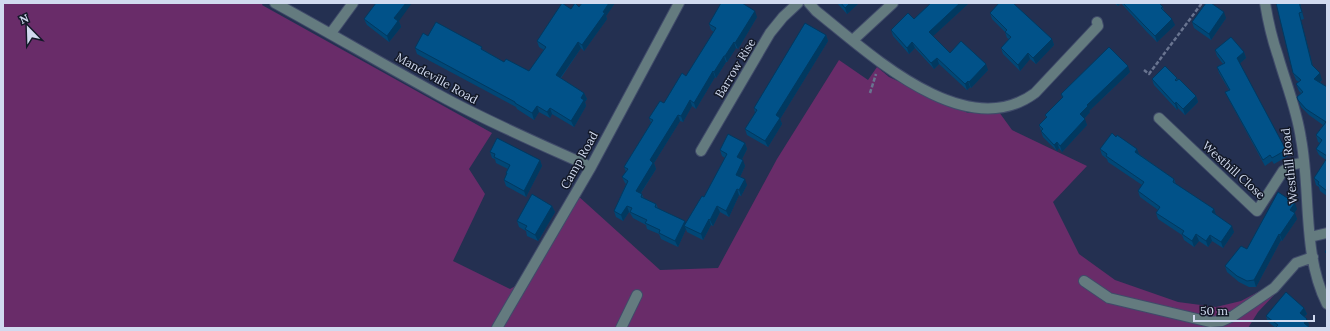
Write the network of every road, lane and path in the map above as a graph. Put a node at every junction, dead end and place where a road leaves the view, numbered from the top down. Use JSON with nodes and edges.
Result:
{"nodes":[{"id":1,"x":275,"y":3,"type":"edge"},
{"id":2,"x":353,"y":3,"type":"edge"},
{"id":3,"x":679,"y":3,"type":"edge"},
{"id":4,"x":798,"y":3,"type":"edge"},
{"id":5,"x":808,"y":3,"type":"edge"},
{"id":6,"x":892,"y":3,"type":"edge"},
{"id":7,"x":1202,"y":3,"type":"edge"},
{"id":8,"x":1264,"y":3,"type":"edge"},
{"id":9,"x":1097,"y":22,"type":"dead end"},
{"id":10,"x":331,"y":33,"type":"junction"},
{"id":11,"x":853,"y":40,"type":"junction"},
{"id":12,"x":880,"y":62,"type":"junction"},
{"id":13,"x":1144,"y":70,"type":"dead end"},
{"id":14,"x":870,"y":93,"type":"dead end"},
{"id":15,"x":1159,"y":118,"type":"dead end"},
{"id":16,"x":701,"y":151,"type":"dead end"},
{"id":17,"x":1304,"y":162,"type":"junction"},
{"id":18,"x":591,"y":167,"type":"junction"},
{"id":19,"x":1327,"y":233,"type":"edge"},
{"id":20,"x":1310,"y":237,"type":"junction"},
{"id":21,"x":1313,"y":257,"type":"junction"},
{"id":22,"x":1084,"y":281,"type":"dead end"},
{"id":23,"x":637,"y":295,"type":"dead end"},
{"id":24,"x":1327,"y":304,"type":"edge"},
{"id":25,"x":497,"y":328,"type":"edge"},
{"id":26,"x":621,"y":328,"type":"edge"}],
"edges":[{"from":1,"to":10,"type":"street","name":"Mandeville Road"},
{"from":2,"to":10,"type":"street"},
{"from":3,"to":18,"type":"street","name":"Camp Road"},
{"from":4,"to":16,"type":"street","name":"Barrow Rise"},
{"from":5,"to":11,"type":"street"},
{"from":6,"to":11,"type":"street"},
{"from":7,"to":13,"type":"path"},
{"from":8,"to":17,"type":"street","name":"Westhill Road"},
{"from":9,"to":12,"type":"street"},
{"from":10,"to":18,"type":"street","name":"Mandeville Road"},
{"from":11,"to":12,"type":"street"},
{"from":12,"to":14,"type":"path"},
{"from":15,"to":17,"type":"street","name":"Westhill Close"},
{"from":17,"to":20,"type":"street","name":"Westhill Road"},
{"from":18,"to":25,"type":"street","name":"Camp Road"},
{"from":19,"to":20,"type":"street"},
{"from":20,"to":21,"type":"street","name":"Westhill Road"},
{"from":21,"to":22,"type":"street"},
{"from":21,"to":24,"type":"street","name":"Westhill Road"},
{"from":23,"to":26,"type":"street"}]}
